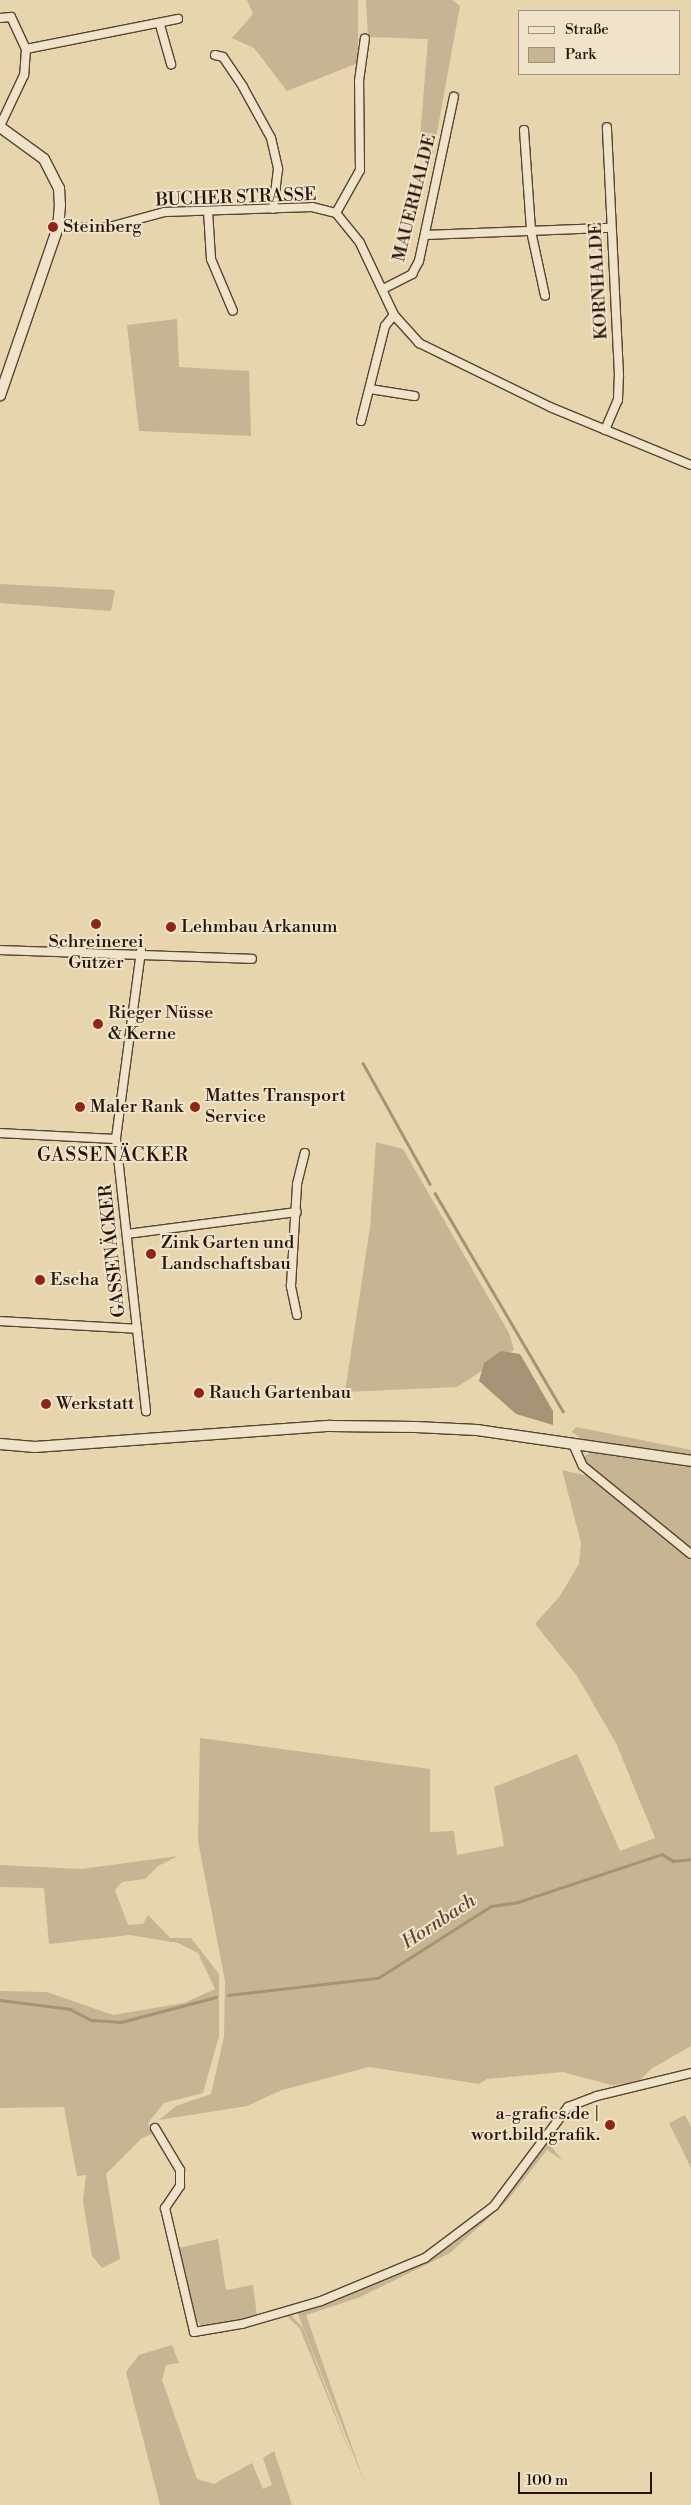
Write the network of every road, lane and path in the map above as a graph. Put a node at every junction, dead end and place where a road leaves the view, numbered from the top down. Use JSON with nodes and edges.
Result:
{"nodes":[{"id":1,"x":0,"y":18,"type":"edge"},
{"id":2,"x":178,"y":19,"type":"dead end"},
{"id":3,"x":160,"y":25,"type":"junction"},
{"id":4,"x":365,"y":38,"type":"dead end"},
{"id":5,"x":26,"y":49,"type":"junction"},
{"id":6,"x":215,"y":55,"type":"dead end"},
{"id":7,"x":171,"y":64,"type":"dead end"},
{"id":8,"x":454,"y":97,"type":"dead end"},
{"id":9,"x":0,"y":127,"type":"edge"},
{"id":10,"x":607,"y":127,"type":"dead end"},
{"id":11,"x":524,"y":130,"type":"dead end"},
{"id":12,"x":273,"y":209,"type":"junction"},
{"id":13,"x":208,"y":210,"type":"junction"},
{"id":14,"x":336,"y":212,"type":"junction"},
{"id":15,"x":58,"y":227,"type":"junction"},
{"id":16,"x":611,"y":228,"type":"junction"},
{"id":17,"x":531,"y":231,"type":"junction"},
{"id":18,"x":425,"y":235,"type":"junction"},
{"id":19,"x":383,"y":289,"type":"junction"},
{"id":20,"x":545,"y":296,"type":"dead end"},
{"id":21,"x":233,"y":311,"type":"dead end"},
{"id":22,"x":394,"y":315,"type":"junction"},
{"id":23,"x":370,"y":389,"type":"junction"},
{"id":24,"x":0,"y":395,"type":"edge"},
{"id":25,"x":414,"y":396,"type":"dead end"},
{"id":26,"x":361,"y":421,"type":"dead end"},
{"id":27,"x":605,"y":430,"type":"junction"},
{"id":28,"x":691,"y":465,"type":"edge"},
{"id":29,"x":0,"y":950,"type":"edge"},
{"id":30,"x":141,"y":951,"type":"junction"},
{"id":31,"x":252,"y":959,"type":"dead end"},
{"id":32,"x":0,"y":1133,"type":"edge"},
{"id":33,"x":116,"y":1139,"type":"junction"},
{"id":34,"x":305,"y":1153,"type":"dead end"},
{"id":35,"x":297,"y":1212,"type":"junction"},
{"id":36,"x":126,"y":1234,"type":"junction"},
{"id":37,"x":297,"y":1315,"type":"dead end"},
{"id":38,"x":0,"y":1321,"type":"edge"},
{"id":39,"x":137,"y":1329,"type":"junction"},
{"id":40,"x":146,"y":1411,"type":"dead end"},
{"id":41,"x":0,"y":1444,"type":"edge"},
{"id":42,"x":573,"y":1444,"type":"junction"},
{"id":43,"x":691,"y":1461,"type":"edge"},
{"id":44,"x":691,"y":1554,"type":"edge"},
{"id":45,"x":691,"y":2073,"type":"edge"},
{"id":46,"x":155,"y":2128,"type":"dead end"}],
"edges":[{"from":1,"to":5,"type":"street"},
{"from":2,"to":3,"type":"street"},
{"from":3,"to":5,"type":"street"},
{"from":3,"to":7,"type":"street"},
{"from":4,"to":14,"type":"street"},
{"from":5,"to":9,"type":"street"},
{"from":6,"to":12,"type":"street"},
{"from":8,"to":18,"type":"street","name":"MAUERHALDE"},
{"from":9,"to":15,"type":"main road"},
{"from":10,"to":16,"type":"street","name":"KORNHALDE"},
{"from":11,"to":17,"type":"street"},
{"from":12,"to":13,"type":"street","name":"BUCHER STRASSE"},
{"from":12,"to":14,"type":"street","name":"BUCHER STRASSE"},
{"from":13,"to":15,"type":"street","name":"BUCHER STRASSE"},
{"from":13,"to":21,"type":"street"},
{"from":14,"to":19,"type":"street","name":"BUCHER STRASSE"},
{"from":15,"to":24,"type":"main road"},
{"from":16,"to":17,"type":"street"},
{"from":16,"to":27,"type":"street","name":"KORNHALDE"},
{"from":17,"to":18,"type":"street"},
{"from":17,"to":20,"type":"street"},
{"from":18,"to":19,"type":"street","name":"MAUERHALDE"},
{"from":19,"to":22,"type":"street","name":"BUCHER STRASSE"},
{"from":22,"to":23,"type":"street"},
{"from":22,"to":27,"type":"street","name":"BUCHER STRASSE"},
{"from":23,"to":25,"type":"street"},
{"from":23,"to":26,"type":"street"},
{"from":27,"to":28,"type":"street","name":"BUCHER STRASSE"},
{"from":29,"to":30,"type":"street"},
{"from":30,"to":31,"type":"street"},
{"from":30,"to":33,"type":"street","name":"GASSENÄCKER"},
{"from":32,"to":33,"type":"street"},
{"from":33,"to":36,"type":"street","name":"GASSENÄCKER"},
{"from":34,"to":35,"type":"street"},
{"from":35,"to":36,"type":"street"},
{"from":35,"to":37,"type":"street"},
{"from":36,"to":39,"type":"street","name":"GASSENÄCKER"},
{"from":38,"to":39,"type":"street","name":"GASSENÄCKER"},
{"from":39,"to":40,"type":"street","name":"GASSENÄCKER"},
{"from":41,"to":42,"type":"main road"},
{"from":42,"to":43,"type":"main road"},
{"from":42,"to":44,"type":"street"},
{"from":45,"to":46,"type":"street"}]}
